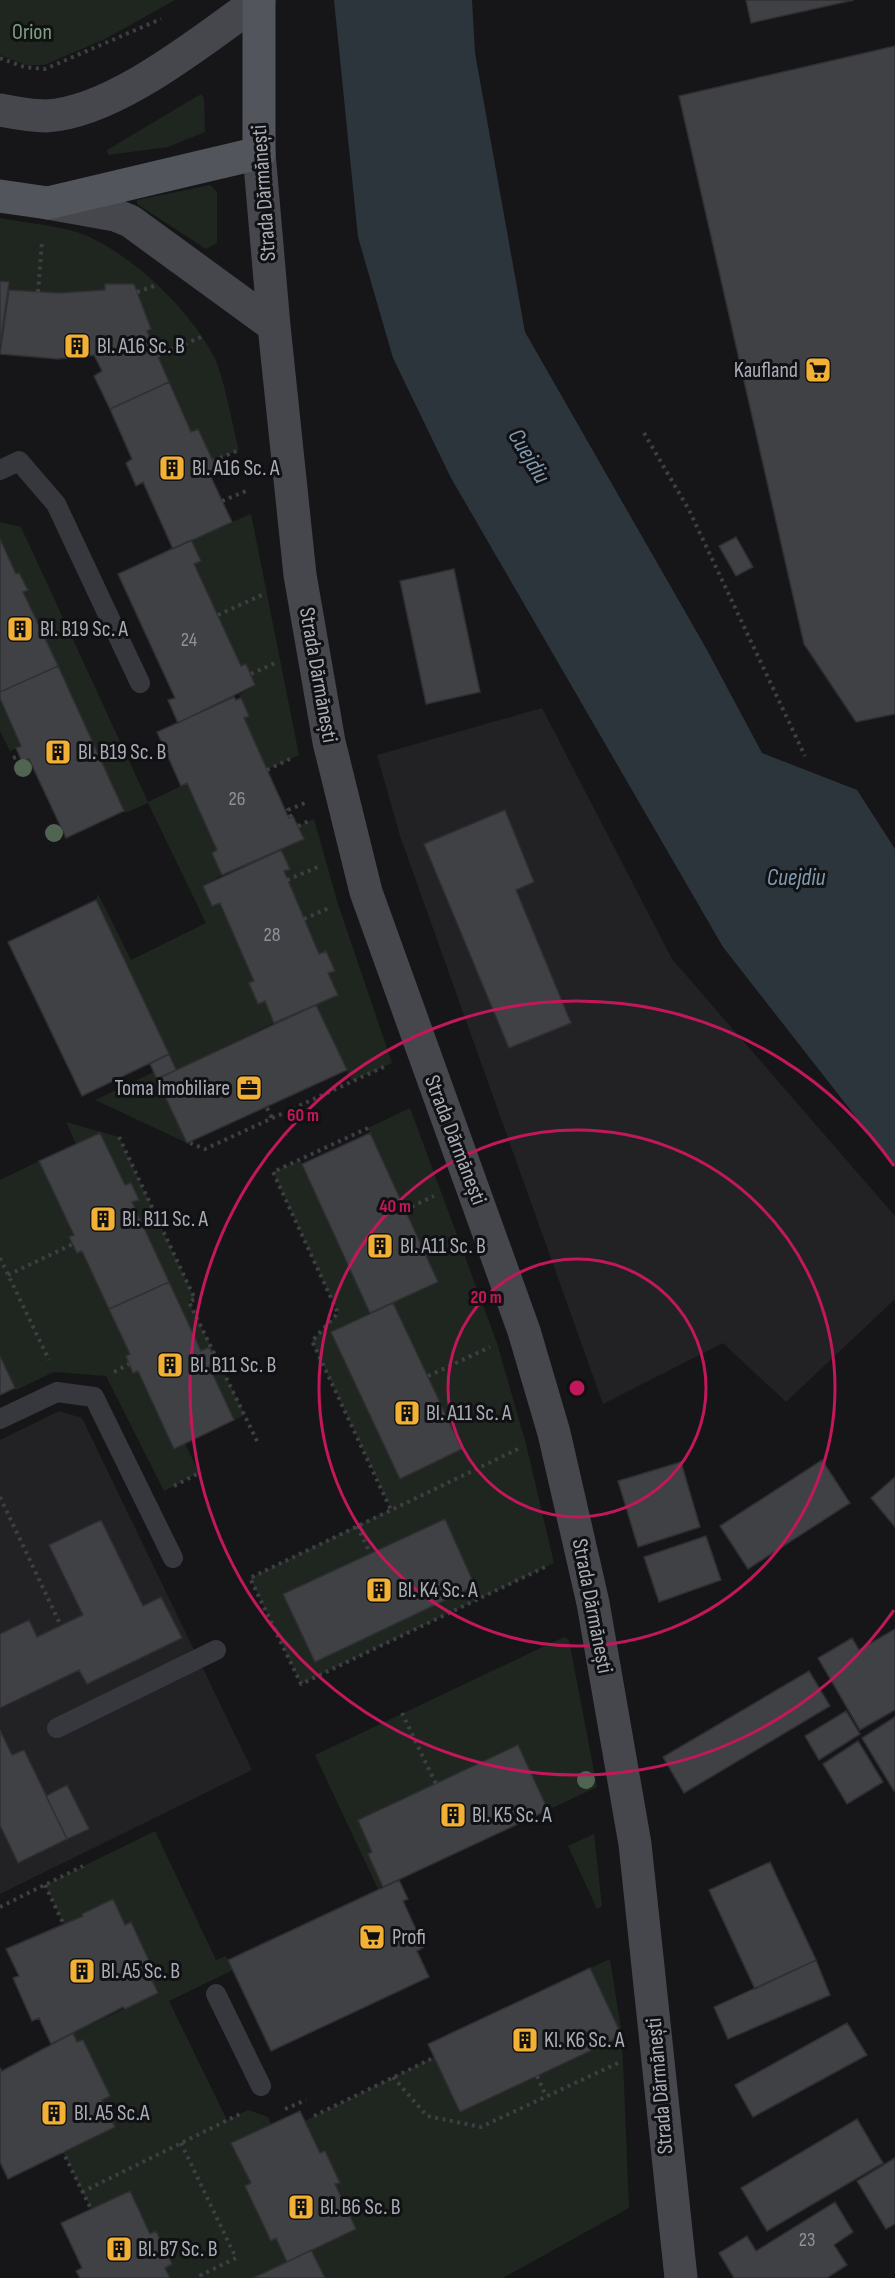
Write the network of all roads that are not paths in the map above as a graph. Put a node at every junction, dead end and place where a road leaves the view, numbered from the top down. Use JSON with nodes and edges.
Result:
{"nodes":[{"id":1,"x":259,"y":0,"type":"edge"},
{"id":2,"x":0,"y":110,"type":"edge"},
{"id":3,"x":260,"y":153,"type":"junction"},
{"id":4,"x":0,"y":196,"type":"edge"},
{"id":5,"x":48,"y":203,"type":"junction"},
{"id":6,"x":273,"y":326,"type":"junction"},
{"id":7,"x":0,"y":470,"type":"edge"},
{"id":8,"x":140,"y":682,"type":"dead end"},
{"id":9,"x":0,"y":1419,"type":"edge"},
{"id":10,"x":172,"y":1558,"type":"dead end"},
{"id":11,"x":216,"y":1650,"type":"dead end"},
{"id":12,"x":57,"y":1728,"type":"dead end"},
{"id":13,"x":216,"y":1994,"type":"dead end"},
{"id":14,"x":261,"y":2086,"type":"dead end"},
{"id":15,"x":681,"y":2278,"type":"edge"}],
"edges":[{"from":1,"to":2,"type":"street"},
{"from":1,"to":3,"type":"main road","name":"Strada Dărmănești"},
{"from":3,"to":5,"type":"main road"},
{"from":3,"to":6,"type":"street","name":"Strada Dărmănești"},
{"from":4,"to":5,"type":"main road"},
{"from":5,"to":6,"type":"street"},
{"from":6,"to":15,"type":"street","name":"Strada Dărmănești"},
{"from":7,"to":8,"type":"lane"},
{"from":9,"to":10,"type":"lane"},
{"from":11,"to":12,"type":"lane"},
{"from":13,"to":14,"type":"lane"}]}
